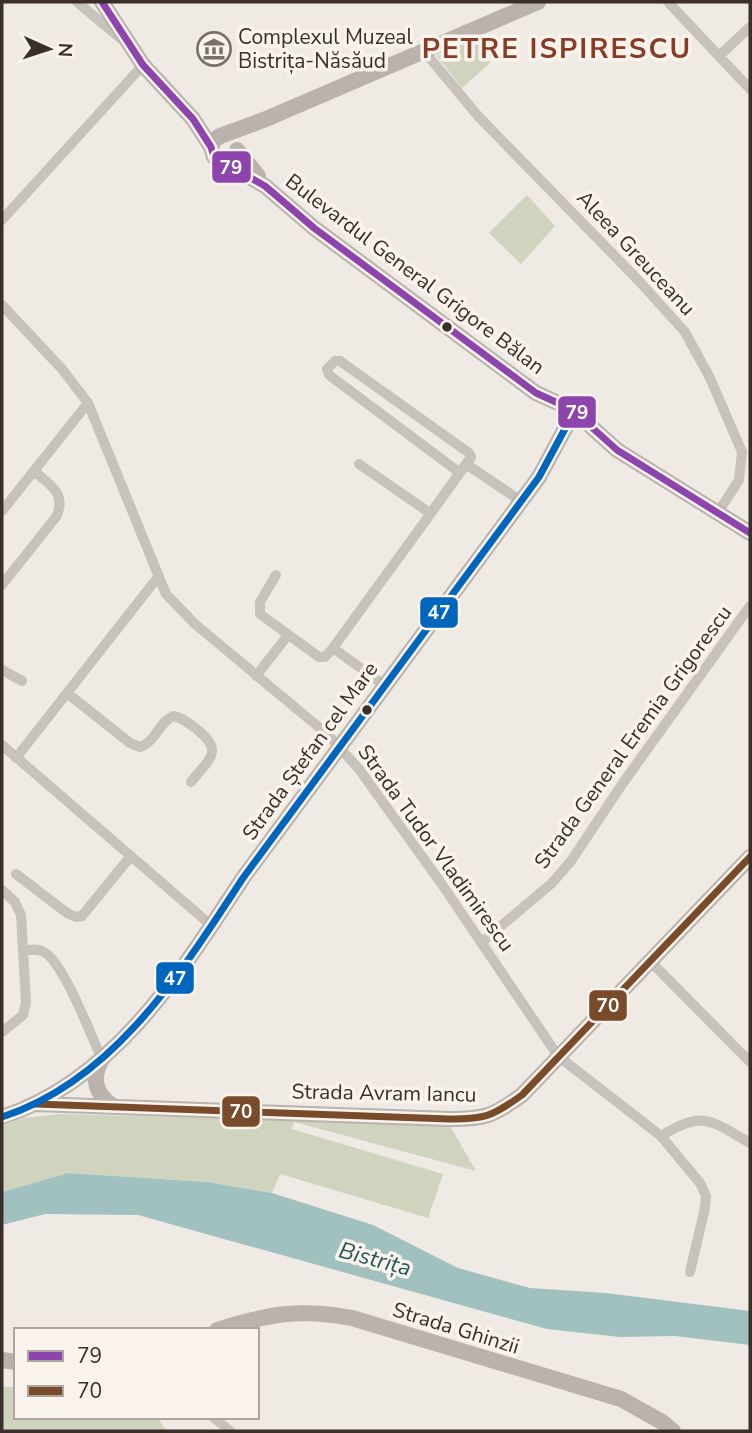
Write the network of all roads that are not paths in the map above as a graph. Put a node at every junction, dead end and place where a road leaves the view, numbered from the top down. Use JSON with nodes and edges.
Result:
{"nodes":[{"id":1,"x":76,"y":2,"type":"edge"},
{"id":2,"x":103,"y":2,"type":"edge"},
{"id":3,"x":538,"y":2,"type":"edge"},
{"id":4,"x":668,"y":2,"type":"edge"},
{"id":5,"x":750,"y":27,"type":"edge"},
{"id":6,"x":129,"y":46,"type":"junction"},
{"id":7,"x":424,"y":51,"type":"junction"},
{"id":8,"x":719,"y":56,"type":"junction"},
{"id":9,"x":143,"y":65,"type":"junction"},
{"id":10,"x":750,"y":89,"type":"edge"},
{"id":11,"x":266,"y":119,"type":"junction"},
{"id":12,"x":219,"y":139,"type":"junction"},
{"id":13,"x":237,"y":148,"type":"junction"},
{"id":14,"x":224,"y":161,"type":"junction"},
{"id":15,"x":265,"y":186,"type":"junction"},
{"id":16,"x":2,"y":220,"type":"edge"},
{"id":17,"x":2,"y":305,"type":"edge"},
{"id":18,"x":88,"y":403,"type":"junction"},
{"id":19,"x":575,"y":425,"type":"junction"},
{"id":20,"x":359,"y":464,"type":"dead end"},
{"id":21,"x":463,"y":468,"type":"junction"},
{"id":22,"x":35,"y":472,"type":"junction"},
{"id":23,"x":521,"y":501,"type":"junction"},
{"id":24,"x":2,"y":511,"type":"edge"},
{"id":25,"x":430,"y":513,"type":"junction"},
{"id":26,"x":718,"y":514,"type":"junction"},
{"id":27,"x":750,"y":533,"type":"edge"},
{"id":28,"x":276,"y":575,"type":"dead end"},
{"id":29,"x":158,"y":577,"type":"junction"},
{"id":30,"x":2,"y":585,"type":"edge"},
{"id":31,"x":750,"y":606,"type":"edge"},
{"id":32,"x":288,"y":635,"type":"junction"},
{"id":33,"x":333,"y":648,"type":"junction"},
{"id":34,"x":2,"y":670,"type":"edge"},
{"id":35,"x":256,"y":676,"type":"junction"},
{"id":36,"x":22,"y":681,"type":"dead end"},
{"id":37,"x":384,"y":685,"type":"junction"},
{"id":38,"x":67,"y":693,"type":"junction"},
{"id":39,"x":2,"y":745,"type":"edge"},
{"id":40,"x":340,"y":748,"type":"junction"},
{"id":41,"x":16,"y":758,"type":"junction"},
{"id":42,"x":191,"y":782,"type":"dead end"},
{"id":43,"x":130,"y":857,"type":"junction"},
{"id":44,"x":750,"y":857,"type":"edge"},
{"id":45,"x":16,"y":874,"type":"dead end"},
{"id":46,"x":2,"y":890,"type":"edge"},
{"id":47,"x":212,"y":926,"type":"junction"},
{"id":48,"x":481,"y":943,"type":"junction"},
{"id":49,"x":23,"y":951,"type":"junction"},
{"id":50,"x":649,"y":960,"type":"junction"},
{"id":51,"x":2,"y":1032,"type":"edge"},
{"id":52,"x":558,"y":1056,"type":"junction"},
{"id":53,"x":102,"y":1059,"type":"junction"},
{"id":54,"x":750,"y":1062,"type":"edge"},
{"id":55,"x":36,"y":1104,"type":"junction"},
{"id":56,"x":113,"y":1106,"type":"junction"},
{"id":57,"x":2,"y":1117,"type":"edge"},
{"id":58,"x":661,"y":1136,"type":"junction"},
{"id":59,"x":750,"y":1143,"type":"edge"},
{"id":60,"x":690,"y":1272,"type":"dead end"},
{"id":61,"x":223,"y":1328,"type":"edge"},
{"id":62,"x":215,"y":1419,"type":"edge"},
{"id":63,"x":230,"y":1431,"type":"edge"},
{"id":64,"x":673,"y":1431,"type":"edge"}],
"edges":[{"from":1,"to":6,"type":"street"},
{"from":2,"to":6,"type":"street"},
{"from":3,"to":7,"type":"street"},
{"from":4,"to":8,"type":"street"},
{"from":5,"to":8,"type":"street"},
{"from":6,"to":9,"type":"street"},
{"from":7,"to":11,"type":"street"},
{"from":7,"to":26,"type":"street","name":"Aleea Greuceanu"},
{"from":8,"to":10,"type":"street"},
{"from":9,"to":12,"type":"street"},
{"from":9,"to":16,"type":"street"},
{"from":11,"to":12,"type":"street"},
{"from":11,"to":13,"type":"street"},
{"from":12,"to":13,"type":"street"},
{"from":12,"to":14,"type":"street"},
{"from":13,"to":14,"type":"street"},
{"from":13,"to":15,"type":"street","name":"Bulevardul General Grigore Bălan"},
{"from":14,"to":15,"type":"street","name":"Bulevardul General Grigore Bălan"},
{"from":15,"to":19,"type":"street","name":"Bulevardul General Grigore Bălan"},
{"from":17,"to":18,"type":"street","name":"Strada Tudor Vladimirescu"},
{"from":18,"to":22,"type":"street"},
{"from":18,"to":29,"type":"street","name":"Strada Tudor Vladimirescu"},
{"from":19,"to":23,"type":"street","name":"Strada Ștefan cel Mare"},
{"from":19,"to":26,"type":"street","name":"Bulevardul General Grigore Bălan"},
{"from":20,"to":25,"type":"street"},
{"from":21,"to":21,"type":"street"},
{"from":21,"to":23,"type":"street"},
{"from":21,"to":25,"type":"street"},
{"from":22,"to":24,"type":"street"},
{"from":22,"to":30,"type":"street"},
{"from":23,"to":37,"type":"street","name":"Strada Ștefan cel Mare"},
{"from":25,"to":33,"type":"street"},
{"from":26,"to":27,"type":"street","name":"Bulevardul General Grigore Bălan"},
{"from":28,"to":32,"type":"street"},
{"from":29,"to":35,"type":"street","name":"Strada Tudor Vladimirescu"},
{"from":29,"to":38,"type":"street"},
{"from":31,"to":48,"type":"street","name":"Strada General Eremia Grigorescu"},
{"from":32,"to":33,"type":"street"},
{"from":32,"to":35,"type":"street"},
{"from":33,"to":37,"type":"street"},
{"from":34,"to":36,"type":"street"},
{"from":35,"to":40,"type":"street","name":"Strada Tudor Vladimirescu"},
{"from":37,"to":40,"type":"street","name":"Strada Ștefan cel Mare"},
{"from":38,"to":41,"type":"street"},
{"from":38,"to":42,"type":"street"},
{"from":39,"to":41,"type":"street"},
{"from":40,"to":47,"type":"street","name":"Strada Ștefan cel Mare"},
{"from":40,"to":48,"type":"street","name":"Strada Tudor Vladimirescu"},
{"from":41,"to":43,"type":"street"},
{"from":43,"to":45,"type":"street"},
{"from":43,"to":47,"type":"street"},
{"from":44,"to":50,"type":"street","name":"Strada Avram Iancu"},
{"from":46,"to":49,"type":"street"},
{"from":47,"to":53,"type":"street","name":"Strada Ștefan cel Mare"},
{"from":48,"to":52,"type":"street","name":"Strada Tudor Vladimirescu"},
{"from":49,"to":51,"type":"street"},
{"from":49,"to":53,"type":"street"},
{"from":50,"to":52,"type":"street","name":"Strada Avram Iancu"},
{"from":50,"to":54,"type":"street"},
{"from":52,"to":56,"type":"street","name":"Strada Avram Iancu"},
{"from":52,"to":58,"type":"street","name":"Strada Tudor Vladimirescu"},
{"from":53,"to":55,"type":"street","name":"Strada Ștefan cel Mare"},
{"from":53,"to":56,"type":"street"},
{"from":55,"to":56,"type":"street","name":"Strada Avram Iancu"},
{"from":55,"to":57,"type":"street","name":"Strada Ștefan cel Mare"},
{"from":58,"to":59,"type":"street"},
{"from":58,"to":60,"type":"street","name":"Strada Tudor Vladimirescu"},
{"from":61,"to":64,"type":"street","name":"Strada Ghinzii"},
{"from":62,"to":63,"type":"street"}]}
